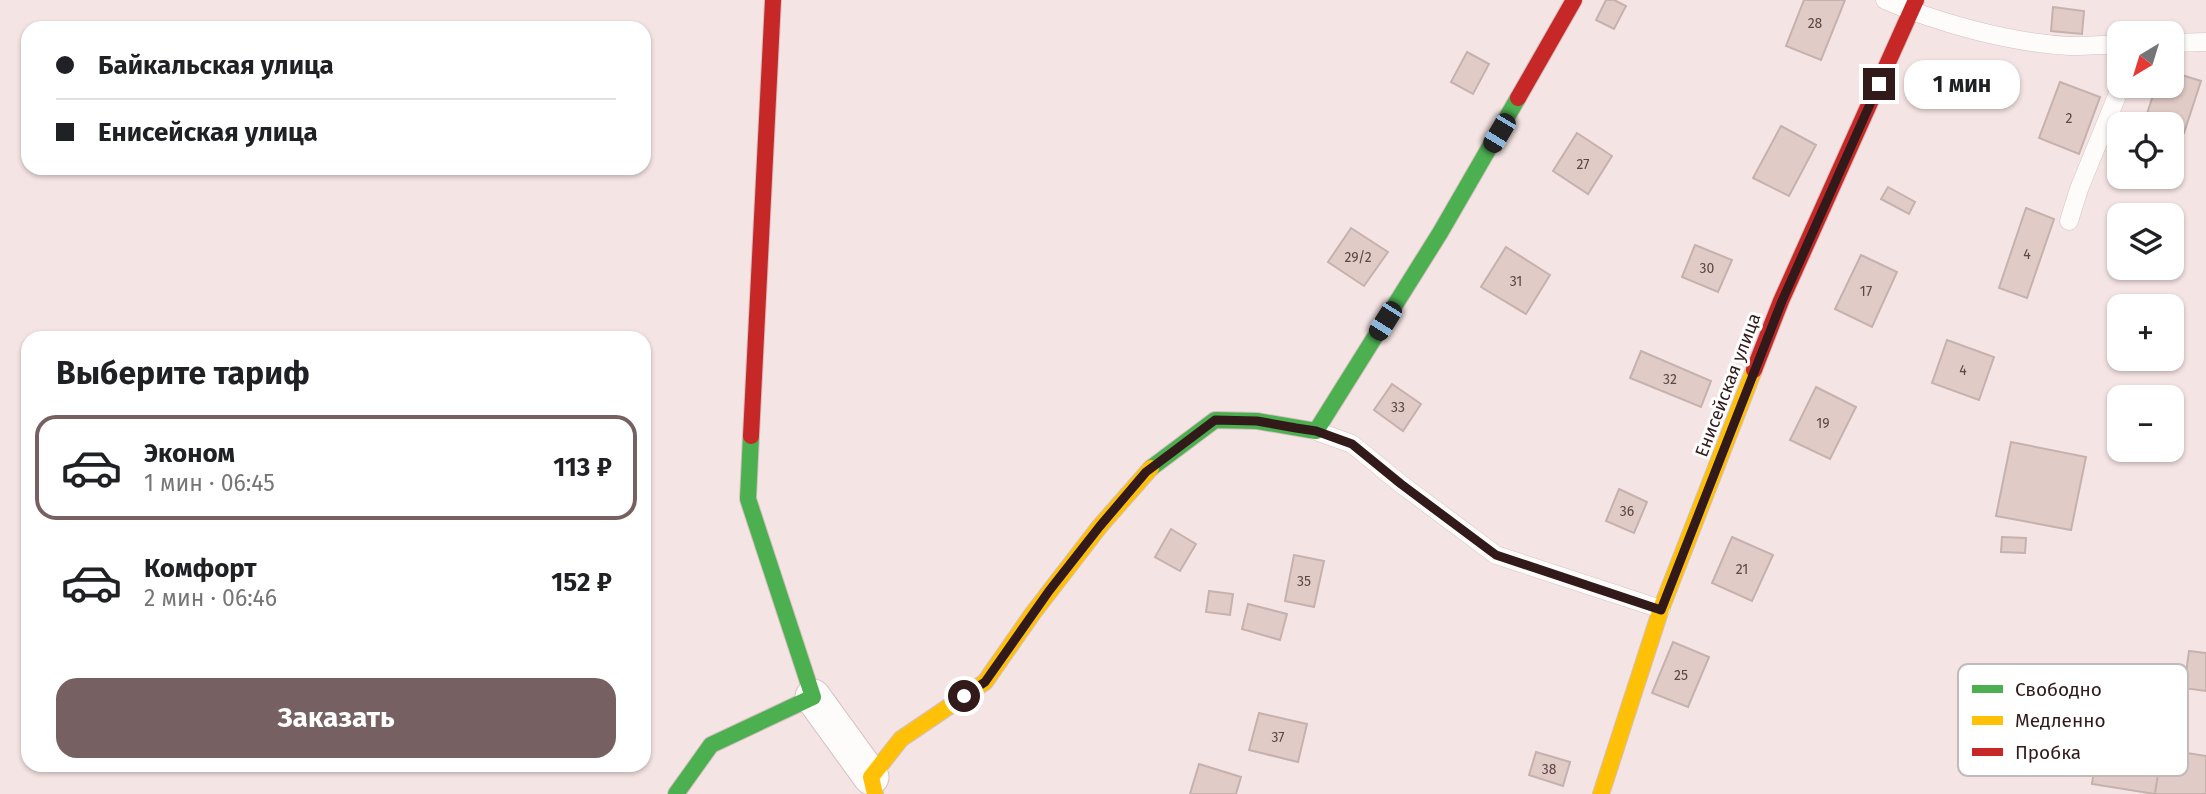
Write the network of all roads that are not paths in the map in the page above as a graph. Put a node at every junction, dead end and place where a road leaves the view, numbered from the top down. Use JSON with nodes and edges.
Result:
{"nodes":[{"id":1,"x":773,"y":0,"type":"edge"},
{"id":2,"x":1574,"y":0,"type":"edge"},
{"id":3,"x":1885,"y":0,"type":"edge"},
{"id":4,"x":1913,"y":6,"type":"edge"},
{"id":5,"x":2206,"y":42,"type":"edge"},
{"id":6,"x":2184,"y":43,"type":"edge"},
{"id":7,"x":2107,"y":44,"type":"edge"},
{"id":8,"x":2116,"y":98,"type":"edge"},
{"id":9,"x":2069,"y":221,"type":"dead end"},
{"id":10,"x":1316,"y":431,"type":"junction"},
{"id":11,"x":1661,"y":610,"type":"junction"},
{"id":12,"x":813,"y":697,"type":"junction"},
{"id":13,"x":873,"y":785,"type":"edge"},
{"id":14,"x":676,"y":794,"type":"edge"},
{"id":15,"x":1601,"y":794,"type":"edge"}],
"edges":[{"from":1,"to":12,"type":"street"},
{"from":2,"to":10,"type":"street"},
{"from":3,"to":4,"type":"lane"},
{"from":4,"to":7,"type":"lane"},
{"from":4,"to":11,"type":"street","name":"Енисейская улица"},
{"from":5,"to":6,"type":"lane"},
{"from":8,"to":9,"type":"lane"},
{"from":10,"to":11,"type":"lane"},
{"from":10,"to":13,"type":"street"},
{"from":11,"to":15,"type":"street","name":"Енисейская улица"},
{"from":12,"to":13,"type":"street"},
{"from":12,"to":14,"type":"street"}]}
